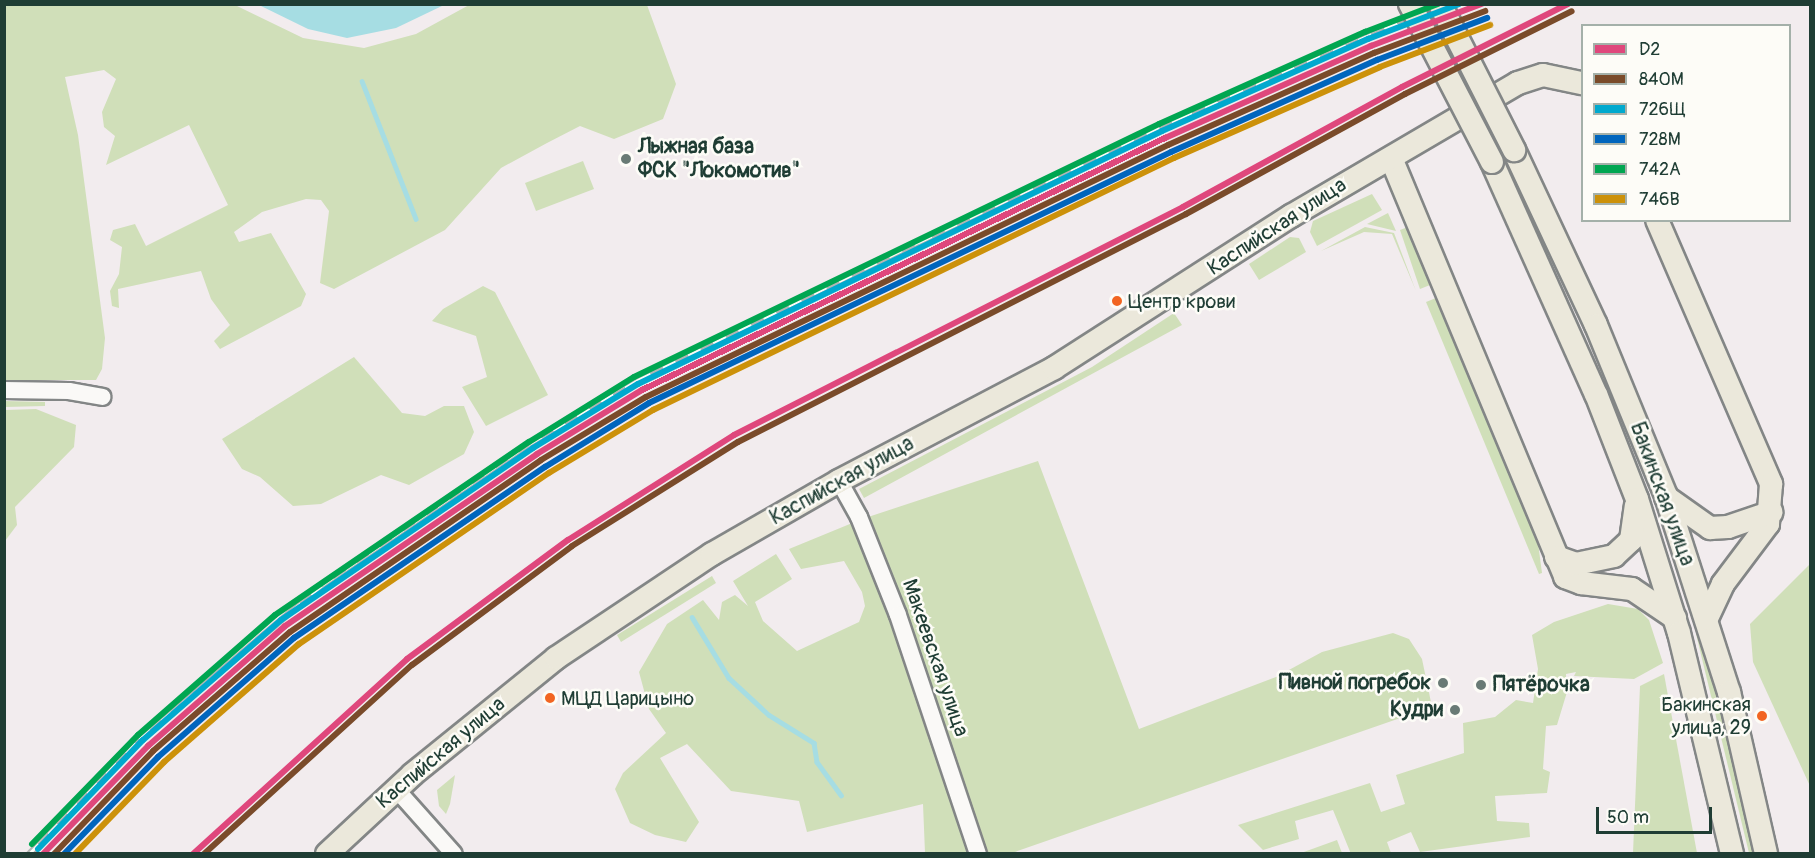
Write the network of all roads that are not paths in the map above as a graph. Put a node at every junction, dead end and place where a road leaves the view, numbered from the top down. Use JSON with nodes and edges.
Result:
{"nodes":[{"id":1,"x":1410,"y":4,"type":"edge"},
{"id":2,"x":1440,"y":4,"type":"edge"},
{"id":3,"x":1581,"y":83,"type":"edge"},
{"id":4,"x":1392,"y":158,"type":"junction"},
{"id":5,"x":1657,"y":222,"type":"edge"},
{"id":6,"x":4,"y":390,"type":"edge"},
{"id":7,"x":102,"y":397,"type":"dead end"},
{"id":8,"x":839,"y":481,"type":"junction"},
{"id":9,"x":1666,"y":496,"type":"junction"},
{"id":10,"x":1637,"y":499,"type":"junction"},
{"id":11,"x":1772,"y":512,"type":"junction"},
{"id":12,"x":1556,"y":557,"type":"junction"},
{"id":13,"x":1675,"y":618,"type":"junction"},
{"id":14,"x":1707,"y":619,"type":"junction"},
{"id":15,"x":396,"y":789,"type":"junction"},
{"id":16,"x":327,"y":854,"type":"edge"},
{"id":17,"x":454,"y":854,"type":"edge"},
{"id":18,"x":978,"y":854,"type":"edge"},
{"id":19,"x":1732,"y":854,"type":"edge"},
{"id":20,"x":1767,"y":854,"type":"edge"}],
"edges":[{"from":1,"to":10,"type":"main road","name":"Бакинская улица","bridge":true},
{"from":2,"to":9,"type":"main road","name":"Бакинская улица","bridge":true},
{"from":3,"to":4,"type":"main road","name":"Каспийская улица"},
{"from":4,"to":8,"type":"main road","name":"Каспийская улица"},
{"from":4,"to":12,"type":"main road"},
{"from":5,"to":11,"type":"main road"},
{"from":6,"to":7,"type":"street"},
{"from":8,"to":15,"type":"main road","name":"Каспийская улица"},
{"from":8,"to":18,"type":"street","name":"Макеевская улица"},
{"from":9,"to":11,"type":"main road"},
{"from":9,"to":14,"type":"main road","name":"Бакинская улица"},
{"from":10,"to":12,"type":"main road"},
{"from":10,"to":13,"type":"main road","name":"Бакинская улица"},
{"from":11,"to":14,"type":"main road"},
{"from":12,"to":13,"type":"main road"},
{"from":13,"to":19,"type":"main road","name":"Бакинская улица"},
{"from":14,"to":20,"type":"main road","name":"Бакинская улица"},
{"from":15,"to":16,"type":"main road","name":"Каспийская улица"},
{"from":15,"to":17,"type":"street"}]}
